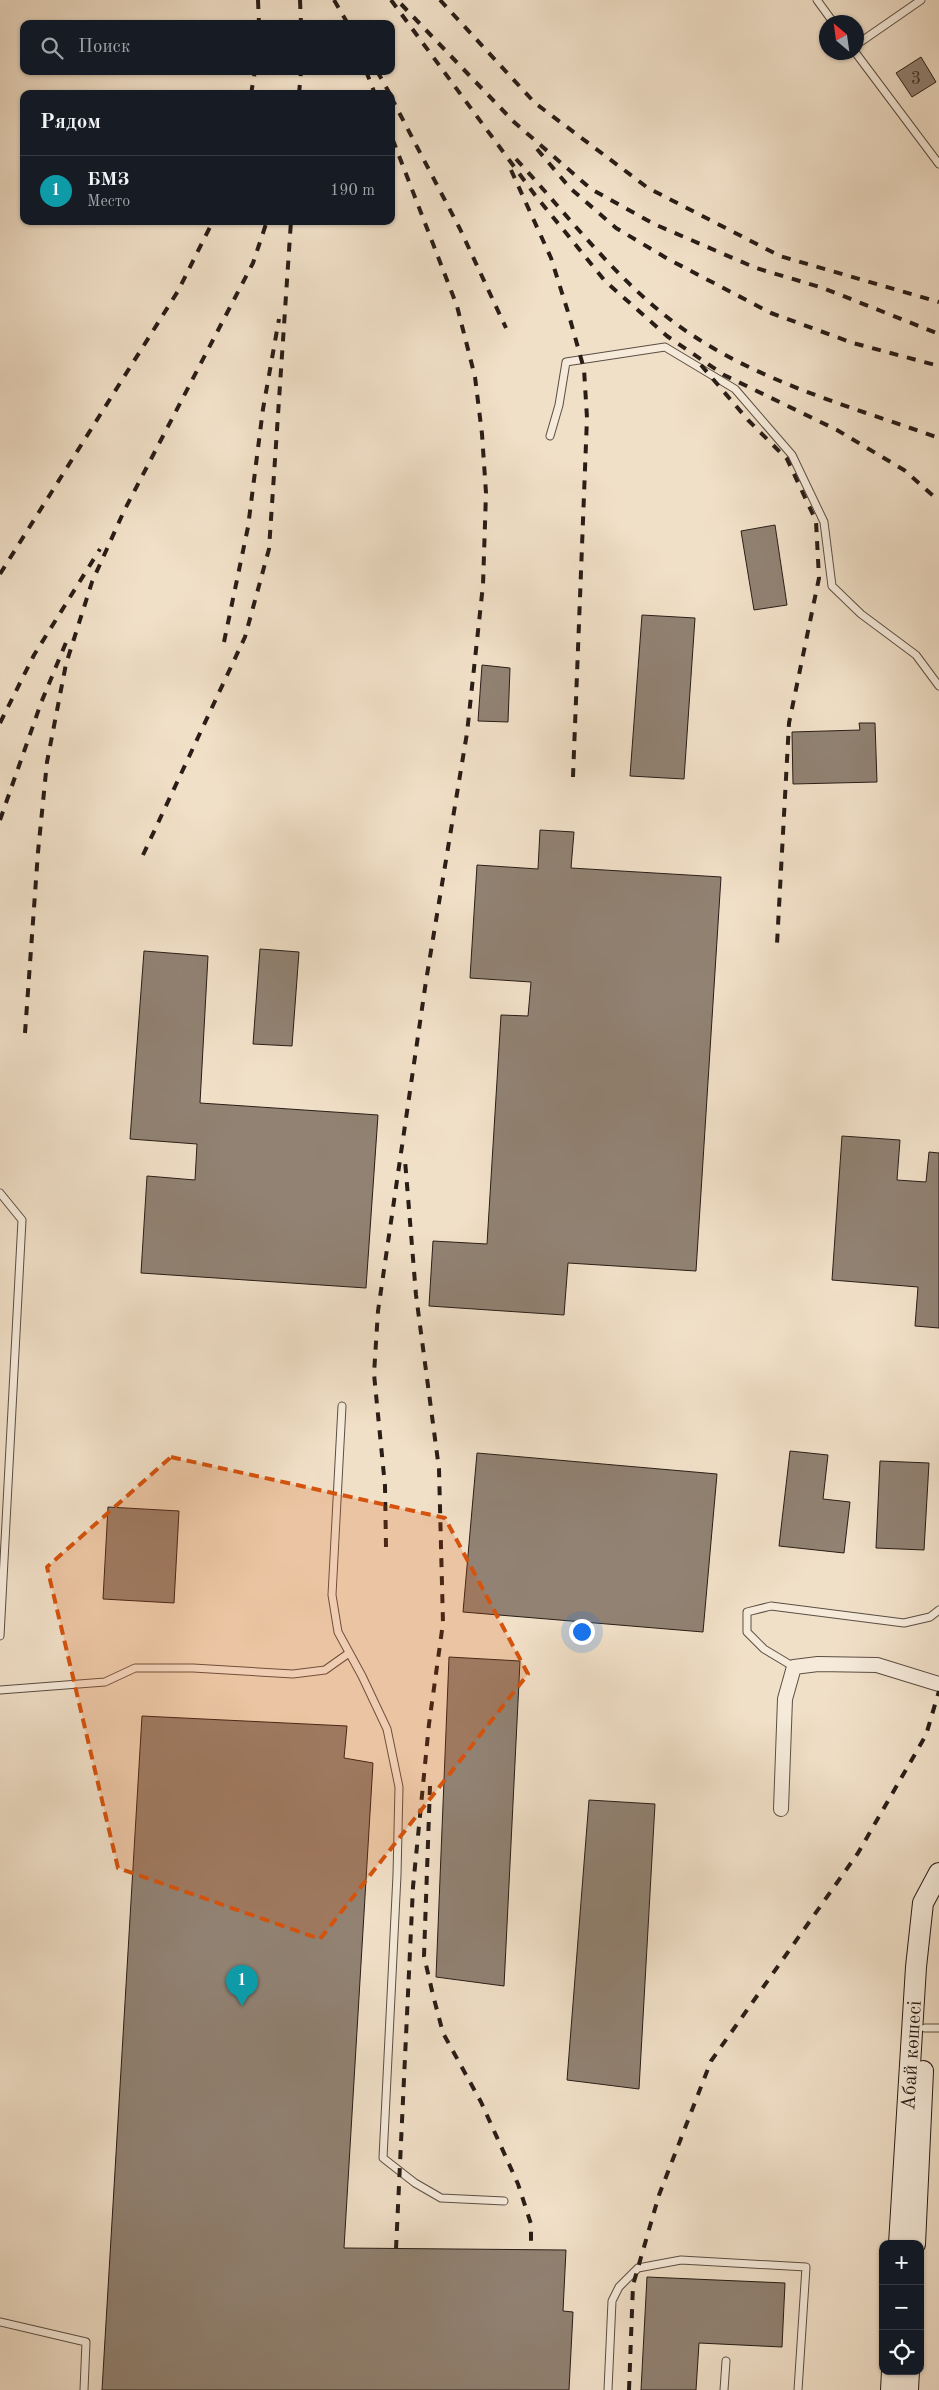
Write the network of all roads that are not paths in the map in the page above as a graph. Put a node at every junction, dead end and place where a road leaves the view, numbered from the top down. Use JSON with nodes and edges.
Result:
{"nodes":[{"id":1,"x":817,"y":0,"type":"edge"},
{"id":2,"x":921,"y":0,"type":"edge"},
{"id":3,"x":828,"y":15,"type":"edge"},
{"id":4,"x":864,"y":39,"type":"edge"},
{"id":5,"x":861,"y":60,"type":"edge"},
{"id":6,"x":939,"y":164,"type":"edge"},
{"id":7,"x":550,"y":436,"type":"dead end"},
{"id":8,"x":939,"y":686,"type":"edge"},
{"id":9,"x":0,"y":1194,"type":"edge"},
{"id":10,"x":342,"y":1406,"type":"dead end"},
{"id":11,"x":939,"y":1610,"type":"edge"},
{"id":12,"x":0,"y":1636,"type":"edge"},
{"id":13,"x":349,"y":1653,"type":"junction"},
{"id":14,"x":794,"y":1667,"type":"junction"},
{"id":15,"x":939,"y":1684,"type":"edge"},
{"id":16,"x":0,"y":1690,"type":"edge"},
{"id":17,"x":782,"y":1809,"type":"dead end"},
{"id":18,"x":939,"y":1873,"type":"edge"},
{"id":19,"x":939,"y":1900,"type":"edge"},
{"id":20,"x":932,"y":2028,"type":"edge"},
{"id":21,"x":504,"y":2201,"type":"dead end"},
{"id":22,"x":899,"y":2240,"type":"edge"},
{"id":23,"x":915,"y":2240,"type":"edge"},
{"id":24,"x":0,"y":2322,"type":"edge"},
{"id":25,"x":726,"y":2361,"type":"dead end"},
{"id":26,"x":892,"y":2375,"type":"edge"},
{"id":27,"x":909,"y":2375,"type":"edge"},
{"id":28,"x":84,"y":2390,"type":"edge"},
{"id":29,"x":608,"y":2390,"type":"edge"},
{"id":30,"x":724,"y":2390,"type":"edge"},
{"id":31,"x":798,"y":2390,"type":"edge"},
{"id":32,"x":891,"y":2390,"type":"edge"},
{"id":33,"x":908,"y":2390,"type":"edge"}],
"edges":[{"from":1,"to":3,"type":"lane"},
{"from":2,"to":4,"type":"lane"},
{"from":5,"to":6,"type":"lane"},
{"from":7,"to":8,"type":"lane"},
{"from":9,"to":12,"type":"lane"},
{"from":10,"to":13,"type":"lane"},
{"from":11,"to":14,"type":"lane"},
{"from":13,"to":16,"type":"lane"},
{"from":13,"to":21,"type":"lane"},
{"from":14,"to":15,"type":"street"},
{"from":14,"to":17,"type":"street"},
{"from":18,"to":22,"type":"street","name":"Абай көшесі"},
{"from":19,"to":20,"type":"street","name":"Абай көшесі"},
{"from":20,"to":23,"type":"street","name":"Абай көшесі"},
{"from":24,"to":28,"type":"lane"},
{"from":25,"to":30,"type":"lane"},
{"from":26,"to":32,"type":"street"},
{"from":27,"to":33,"type":"street"},
{"from":29,"to":31,"type":"lane"}]}
